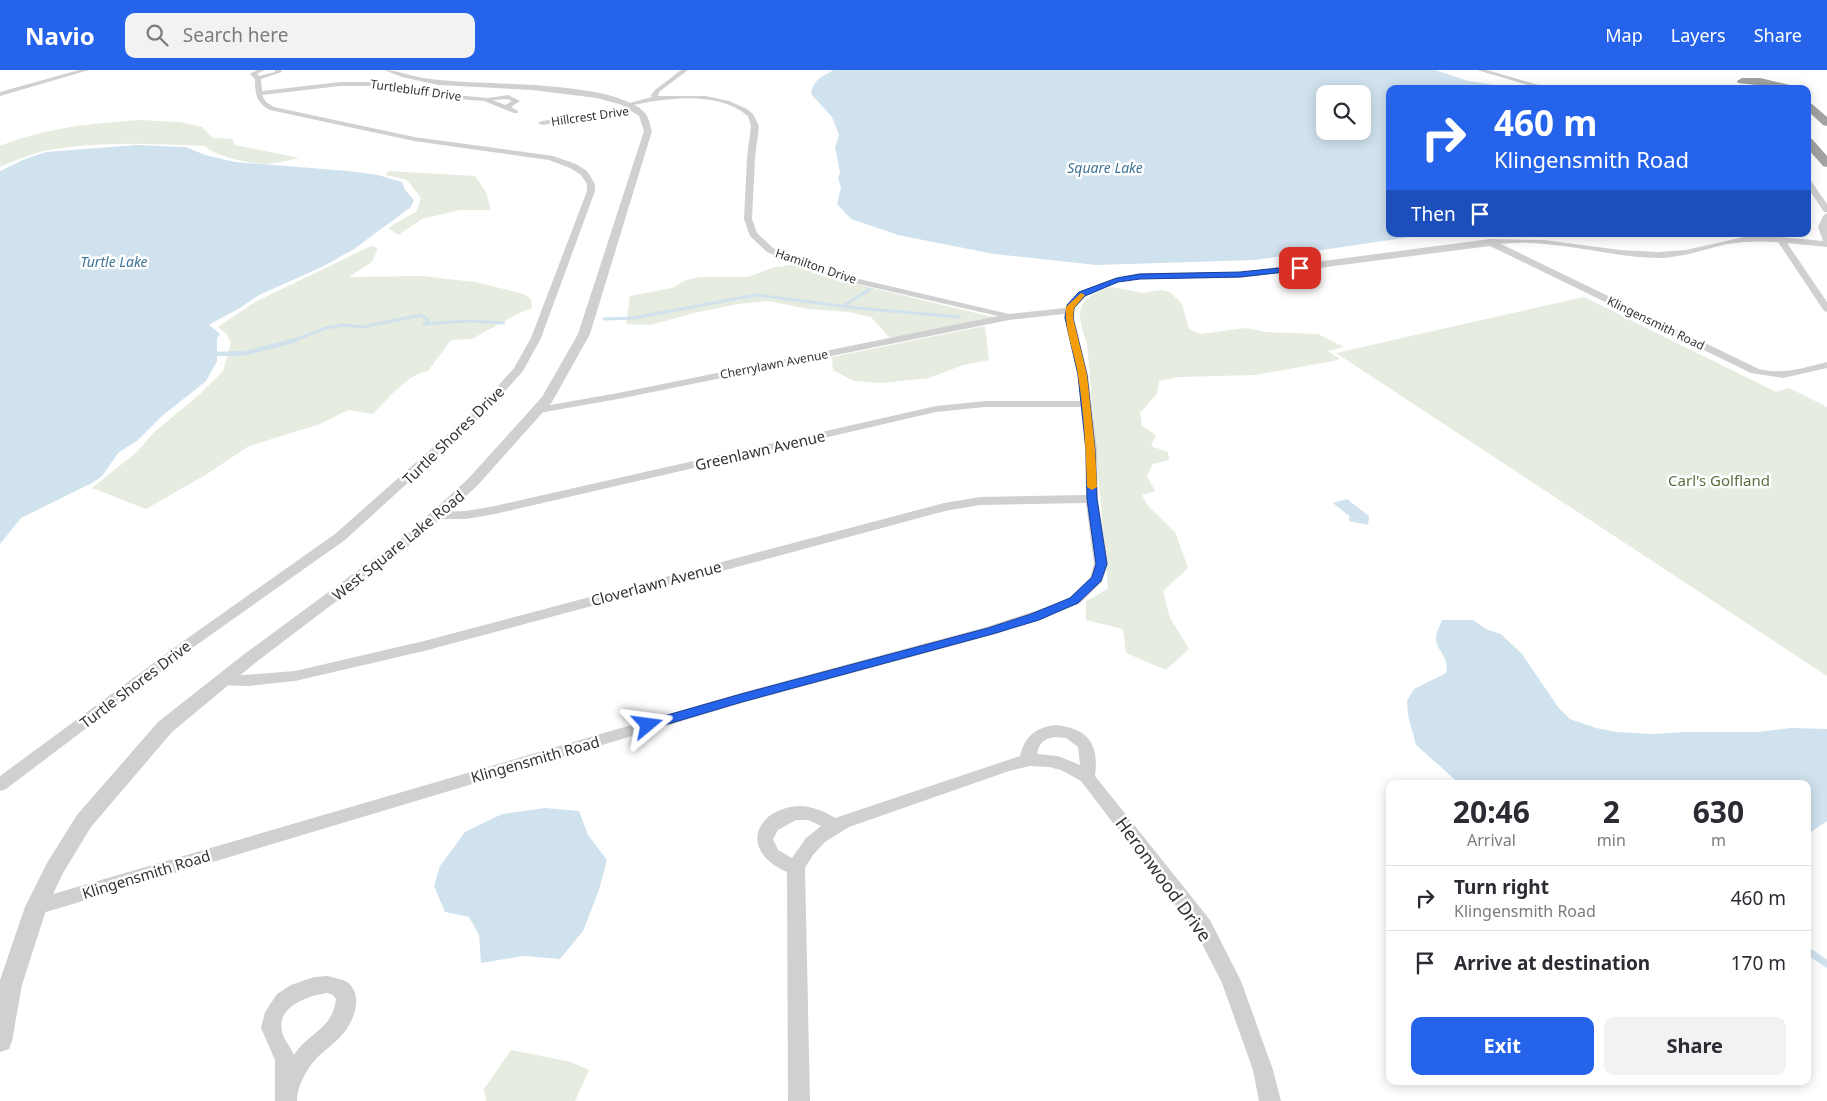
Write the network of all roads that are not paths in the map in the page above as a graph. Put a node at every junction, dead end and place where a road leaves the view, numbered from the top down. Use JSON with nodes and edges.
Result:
{"nodes":[{"id":1,"x":86,"y":70,"type":"edge"},
{"id":2,"x":278,"y":70,"type":"edge"},
{"id":3,"x":388,"y":70,"type":"edge"},
{"id":4,"x":685,"y":70,"type":"edge"},
{"id":5,"x":1480,"y":70,"type":"edge"},
{"id":6,"x":1764,"y":70,"type":"edge"},
{"id":7,"x":260,"y":74,"type":"edge"},
{"id":8,"x":1534,"y":85,"type":"edge"},
{"id":9,"x":1746,"y":85,"type":"edge"},
{"id":10,"x":1775,"y":85,"type":"edge"},
{"id":11,"x":1782,"y":85,"type":"edge"},
{"id":12,"x":258,"y":93,"type":"junction"},
{"id":13,"x":0,"y":94,"type":"edge"},
{"id":14,"x":656,"y":98,"type":"junction"},
{"id":15,"x":485,"y":99,"type":"junction"},
{"id":16,"x":507,"y":107,"type":"junction"},
{"id":17,"x":634,"y":107,"type":"junction"},
{"id":18,"x":1811,"y":109,"type":"edge"},
{"id":19,"x":516,"y":112,"type":"dead end"},
{"id":20,"x":542,"y":123,"type":"dead end"},
{"id":21,"x":1827,"y":123,"type":"edge"},
{"id":22,"x":1811,"y":145,"type":"edge"},
{"id":23,"x":1827,"y":163,"type":"edge"},
{"id":24,"x":1811,"y":187,"type":"edge"},
{"id":25,"x":1827,"y":210,"type":"edge"},
{"id":26,"x":1827,"y":216,"type":"edge"},
{"id":27,"x":1781,"y":240,"type":"junction"},
{"id":28,"x":1827,"y":240,"type":"edge"},
{"id":29,"x":1490,"y":242,"type":"junction"},
{"id":30,"x":1827,"y":244,"type":"edge"},
{"id":31,"x":1827,"y":309,"type":"edge"},
{"id":32,"x":1069,"y":312,"type":"junction"},
{"id":33,"x":1009,"y":317,"type":"junction"},
{"id":34,"x":1827,"y":365,"type":"edge"},
{"id":35,"x":1086,"y":404,"type":"junction"},
{"id":36,"x":539,"y":410,"type":"junction"},
{"id":37,"x":1092,"y":499,"type":"junction"},
{"id":38,"x":436,"y":516,"type":"junction"},
{"id":39,"x":222,"y":681,"type":"junction"},
{"id":40,"x":1026,"y":760,"type":"junction"},
{"id":41,"x":1088,"y":776,"type":"junction"},
{"id":42,"x":0,"y":785,"type":"edge"},
{"id":43,"x":834,"y":825,"type":"junction"},
{"id":44,"x":796,"y":868,"type":"junction"},
{"id":45,"x":36,"y":907,"type":"junction"},
{"id":46,"x":0,"y":1041,"type":"edge"},
{"id":47,"x":286,"y":1096,"type":"edge"},
{"id":48,"x":799,"y":1101,"type":"edge"},
{"id":49,"x":1270,"y":1101,"type":"edge"}],
"edges":[{"from":1,"to":13,"type":"street"},
{"from":2,"to":7,"type":"street"},
{"from":3,"to":17,"type":"street"},
{"from":4,"to":14,"type":"street"},
{"from":5,"to":8,"type":"street"},
{"from":6,"to":11,"type":"highway"},
{"from":7,"to":12,"type":"street"},
{"from":9,"to":10,"type":"highway"},
{"from":12,"to":15,"type":"street","name":"Turtlebluff Drive"},
{"from":12,"to":42,"type":"street","name":"Turtle Shores Drive"},
{"from":14,"to":17,"type":"street","name":"Hamilton Drive"},
{"from":14,"to":33,"type":"street","name":"Hamilton Drive"},
{"from":15,"to":16,"type":"street","name":"Turtlebluff Drive"},
{"from":15,"to":16,"type":"street","name":"Turtlebluff Drive"},
{"from":16,"to":19,"type":"street","name":"Turtlebluff Drive"},
{"from":17,"to":20,"type":"street","name":"Hillcrest Drive"},
{"from":17,"to":36,"type":"street","name":"West Square Lake Road"},
{"from":18,"to":21,"type":"highway"},
{"from":22,"to":23,"type":"highway"},
{"from":24,"to":25,"type":"street"},
{"from":26,"to":28,"type":"street"},
{"from":27,"to":29,"type":"street"},
{"from":27,"to":30,"type":"street"},
{"from":27,"to":31,"type":"street"},
{"from":29,"to":32,"type":"street"},
{"from":29,"to":34,"type":"street","name":"Klingensmith Road"},
{"from":32,"to":33,"type":"street","name":"Hamilton Drive"},
{"from":32,"to":35,"type":"street","name":"Klingensmith Road"},
{"from":33,"to":36,"type":"street","name":"Cherrylawn Avenue"},
{"from":35,"to":37,"type":"street","name":"Klingensmith Road"},
{"from":35,"to":38,"type":"street","name":"Greenlawn Avenue"},
{"from":36,"to":38,"type":"street","name":"West Square Lake Road"},
{"from":37,"to":39,"type":"street","name":"Cloverlawn Avenue"},
{"from":37,"to":45,"type":"street","name":"Klingensmith Road"},
{"from":38,"to":39,"type":"street","name":"West Square Lake Road"},
{"from":39,"to":45,"type":"street","name":"West Square Lake Road"},
{"from":40,"to":41,"type":"street","name":"Heronwood Drive"},
{"from":40,"to":41,"type":"street"},
{"from":40,"to":43,"type":"street","name":"Heronwood Drive"},
{"from":41,"to":49,"type":"street","name":"Heronwood Drive"},
{"from":43,"to":44,"type":"street","name":"Heronwood Drive"},
{"from":43,"to":44,"type":"street"},
{"from":44,"to":48,"type":"street"},
{"from":45,"to":46,"type":"street","name":"West Square Lake Road"},
{"from":47,"to":47,"type":"street"}]}
